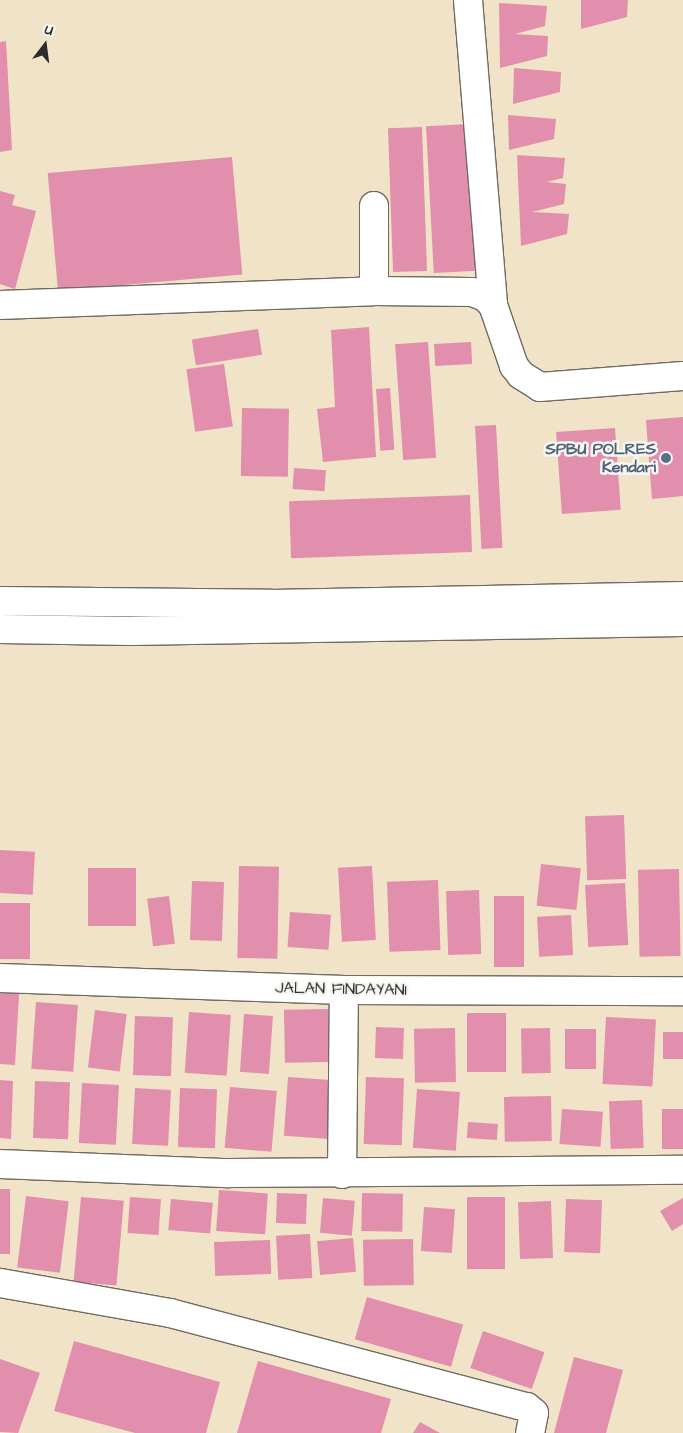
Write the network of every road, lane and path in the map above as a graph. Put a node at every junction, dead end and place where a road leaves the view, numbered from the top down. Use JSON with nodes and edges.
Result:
{"nodes":[{"id":1,"x":468,"y":0,"type":"edge"},
{"id":2,"x":374,"y":206,"type":"dead end"},
{"id":3,"x":374,"y":291,"type":"junction"},
{"id":4,"x":0,"y":305,"type":"edge"},
{"id":5,"x":493,"y":305,"type":"junction"},
{"id":6,"x":683,"y":376,"type":"edge"},
{"id":7,"x":683,"y":596,"type":"edge"},
{"id":8,"x":0,"y":601,"type":"edge"},
{"id":9,"x":683,"y":622,"type":"edge"},
{"id":10,"x":0,"y":629,"type":"edge"},
{"id":11,"x":0,"y":978,"type":"edge"},
{"id":12,"x":344,"y":990,"type":"junction"},
{"id":13,"x":683,"y":991,"type":"edge"},
{"id":14,"x":0,"y":1164,"type":"edge"},
{"id":15,"x":683,"y":1170,"type":"edge"},
{"id":16,"x":342,"y":1174,"type":"junction"},
{"id":17,"x":0,"y":1283,"type":"edge"},
{"id":18,"x":530,"y":1433,"type":"edge"}],
"edges":[{"from":1,"to":5,"type":"street"},
{"from":2,"to":3,"type":"street"},
{"from":3,"to":4,"type":"street"},
{"from":3,"to":5,"type":"street"},
{"from":5,"to":6,"type":"street"},
{"from":7,"to":8,"type":"street"},
{"from":9,"to":10,"type":"street"},
{"from":11,"to":12,"type":"street","name":"JALAN FINDAYANI"},
{"from":12,"to":13,"type":"street","name":"JALAN FINDAYANI"},
{"from":12,"to":16,"type":"street"},
{"from":14,"to":16,"type":"street"},
{"from":15,"to":16,"type":"street"},
{"from":17,"to":18,"type":"street"}]}
